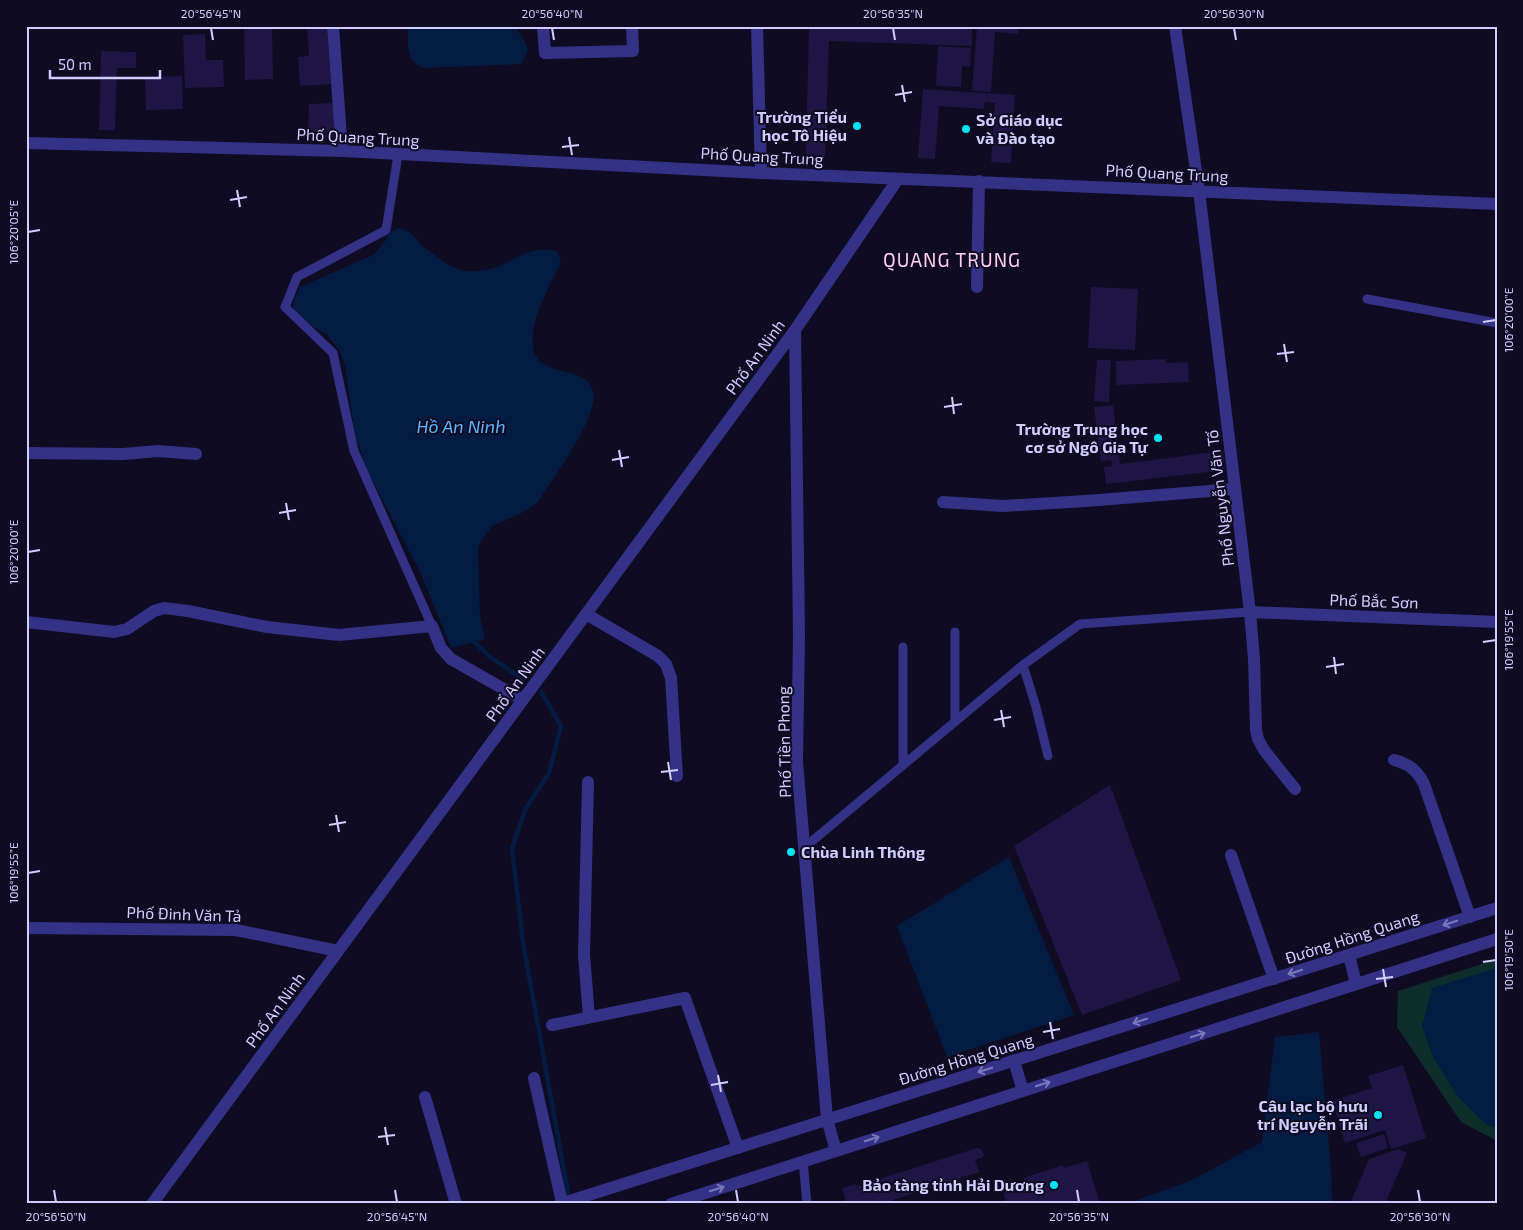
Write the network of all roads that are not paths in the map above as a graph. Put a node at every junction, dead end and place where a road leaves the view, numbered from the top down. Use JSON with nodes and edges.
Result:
{"nodes":[{"id":1,"x":334,"y":26,"type":"edge"},
{"id":2,"x":543,"y":26,"type":"edge"},
{"id":3,"x":632,"y":26,"type":"edge"},
{"id":4,"x":757,"y":26,"type":"edge"},
{"id":5,"x":1175,"y":26,"type":"edge"},
{"id":6,"x":26,"y":143,"type":"edge"},
{"id":7,"x":342,"y":151,"type":"junction"},
{"id":8,"x":398,"y":155,"type":"junction"},
{"id":9,"x":761,"y":173,"type":"junction"},
{"id":10,"x":898,"y":178,"type":"junction"},
{"id":11,"x":978,"y":181,"type":"junction"},
{"id":12,"x":1199,"y":191,"type":"junction"},
{"id":13,"x":1497,"y":204,"type":"edge"},
{"id":14,"x":977,"y":288,"type":"dead end"},
{"id":15,"x":1367,"y":299,"type":"dead end"},
{"id":16,"x":1497,"y":323,"type":"edge"},
{"id":17,"x":795,"y":330,"type":"junction"},
{"id":18,"x":26,"y":453,"type":"edge"},
{"id":19,"x":196,"y":454,"type":"dead end"},
{"id":20,"x":1235,"y":488,"type":"junction"},
{"id":21,"x":943,"y":502,"type":"dead end"},
{"id":22,"x":1250,"y":612,"type":"junction"},
{"id":23,"x":586,"y":614,"type":"junction"},
{"id":24,"x":26,"y":622,"type":"edge"},
{"id":25,"x":1497,"y":622,"type":"edge"},
{"id":26,"x":432,"y":626,"type":"junction"},
{"id":27,"x":954,"y":632,"type":"dead end"},
{"id":28,"x":903,"y":647,"type":"dead end"},
{"id":29,"x":1023,"y":665,"type":"junction"},
{"id":30,"x":523,"y":700,"type":"junction"},
{"id":31,"x":955,"y":722,"type":"junction"},
{"id":32,"x":1048,"y":756,"type":"dead end"},
{"id":33,"x":1394,"y":760,"type":"dead end"},
{"id":34,"x":903,"y":766,"type":"junction"},
{"id":35,"x":677,"y":776,"type":"dead end"},
{"id":36,"x":588,"y":782,"type":"dead end"},
{"id":37,"x":1295,"y":789,"type":"dead end"},
{"id":38,"x":806,"y":847,"type":"junction"},
{"id":39,"x":1231,"y":855,"type":"dead end"},
{"id":40,"x":1497,"y":908,"type":"edge"},
{"id":41,"x":1470,"y":917,"type":"junction"},
{"id":42,"x":26,"y":928,"type":"edge"},
{"id":43,"x":1497,"y":939,"type":"edge"},
{"id":44,"x":338,"y":951,"type":"junction"},
{"id":45,"x":1348,"y":955,"type":"junction"},
{"id":46,"x":1274,"y":979,"type":"junction"},
{"id":47,"x":1356,"y":984,"type":"junction"},
{"id":48,"x":589,"y":1018,"type":"junction"},
{"id":49,"x":552,"y":1025,"type":"dead end"},
{"id":50,"x":1014,"y":1061,"type":"junction"},
{"id":51,"x":534,"y":1078,"type":"dead end"},
{"id":52,"x":1023,"y":1091,"type":"junction"},
{"id":53,"x":425,"y":1097,"type":"dead end"},
{"id":54,"x":827,"y":1120,"type":"junction"},
{"id":55,"x":738,"y":1148,"type":"junction"},
{"id":56,"x":836,"y":1151,"type":"junction"},
{"id":57,"x":803,"y":1161,"type":"junction"},
{"id":58,"x":561,"y":1203,"type":"edge"},
{"id":59,"x":152,"y":1204,"type":"edge"},
{"id":60,"x":456,"y":1204,"type":"edge"},
{"id":61,"x":671,"y":1204,"type":"edge"},
{"id":62,"x":807,"y":1204,"type":"edge"}],
"edges":[{"from":1,"to":7,"type":"street"},
{"from":2,"to":3,"type":"street"},
{"from":4,"to":9,"type":"street"},
{"from":5,"to":12,"type":"street","name":"Phố Nguyễn Văn Tố"},
{"from":6,"to":7,"type":"street","name":"Phố Quang Trung"},
{"from":7,"to":8,"type":"street","name":"Phố Quang Trung"},
{"from":8,"to":9,"type":"street","name":"Phố Quang Trung"},
{"from":8,"to":26,"type":"lane"},
{"from":9,"to":10,"type":"street","name":"Phố Quang Trung"},
{"from":10,"to":11,"type":"street","name":"Phố Quang Trung"},
{"from":10,"to":17,"type":"street","name":"Phố An Ninh"},
{"from":11,"to":12,"type":"street","name":"Phố Quang Trung"},
{"from":11,"to":14,"type":"street"},
{"from":12,"to":13,"type":"street","name":"Phố Quang Trung"},
{"from":12,"to":20,"type":"street","name":"Phố Nguyễn Văn Tố"},
{"from":15,"to":16,"type":"lane"},
{"from":17,"to":23,"type":"street","name":"Phố An Ninh"},
{"from":17,"to":38,"type":"street","name":"Phố Tiền Phong"},
{"from":18,"to":19,"type":"street"},
{"from":20,"to":21,"type":"street"},
{"from":20,"to":22,"type":"street","name":"Phố Nguyễn Văn Tố"},
{"from":22,"to":25,"type":"street","name":"Phố Bắc Sơn"},
{"from":22,"to":29,"type":"lane"},
{"from":22,"to":37,"type":"street","name":"Phố Nguyễn Văn Tố"},
{"from":23,"to":30,"type":"street","name":"Phố An Ninh"},
{"from":23,"to":35,"type":"street"},
{"from":24,"to":26,"type":"street"},
{"from":26,"to":30,"type":"street"},
{"from":27,"to":31,"type":"lane"},
{"from":28,"to":34,"type":"lane"},
{"from":29,"to":31,"type":"lane"},
{"from":29,"to":32,"type":"lane"},
{"from":30,"to":44,"type":"street","name":"Phố An Ninh"},
{"from":31,"to":34,"type":"lane"},
{"from":33,"to":41,"type":"street"},
{"from":34,"to":38,"type":"lane"},
{"from":36,"to":48,"type":"street"},
{"from":38,"to":54,"type":"street","name":"Phố Tiền Phong"},
{"from":39,"to":46,"type":"street"},
{"from":40,"to":41,"type":"street","name":"Đường Hồng Quang"},
{"from":41,"to":45,"type":"street","name":"Đường Hồng Quang","one_way":true},
{"from":42,"to":44,"type":"street","name":"Phố Đinh Văn Tả"},
{"from":43,"to":47,"type":"street"},
{"from":44,"to":59,"type":"street","name":"Phố An Ninh"},
{"from":45,"to":46,"type":"street","name":"Đường Hồng Quang","one_way":true},
{"from":45,"to":47,"type":"street"},
{"from":46,"to":50,"type":"street","name":"Đường Hồng Quang","one_way":true},
{"from":52,"to":47,"type":"street","one_way":true},
{"from":48,"to":49,"type":"street"},
{"from":48,"to":55,"type":"street"},
{"from":50,"to":52,"type":"street"},
{"from":50,"to":54,"type":"street","name":"Đường Hồng Quang","one_way":true},
{"from":51,"to":58,"type":"street"},
{"from":56,"to":52,"type":"street","one_way":true},
{"from":53,"to":60,"type":"street"},
{"from":54,"to":55,"type":"street","name":"Đường Hồng Quang"},
{"from":54,"to":56,"type":"street","name":"Phố Tiền Phong"},
{"from":55,"to":58,"type":"street","name":"Đường Hồng Quang"},
{"from":56,"to":57,"type":"street"},
{"from":61,"to":57,"type":"street","one_way":true},
{"from":57,"to":62,"type":"lane"}]}
